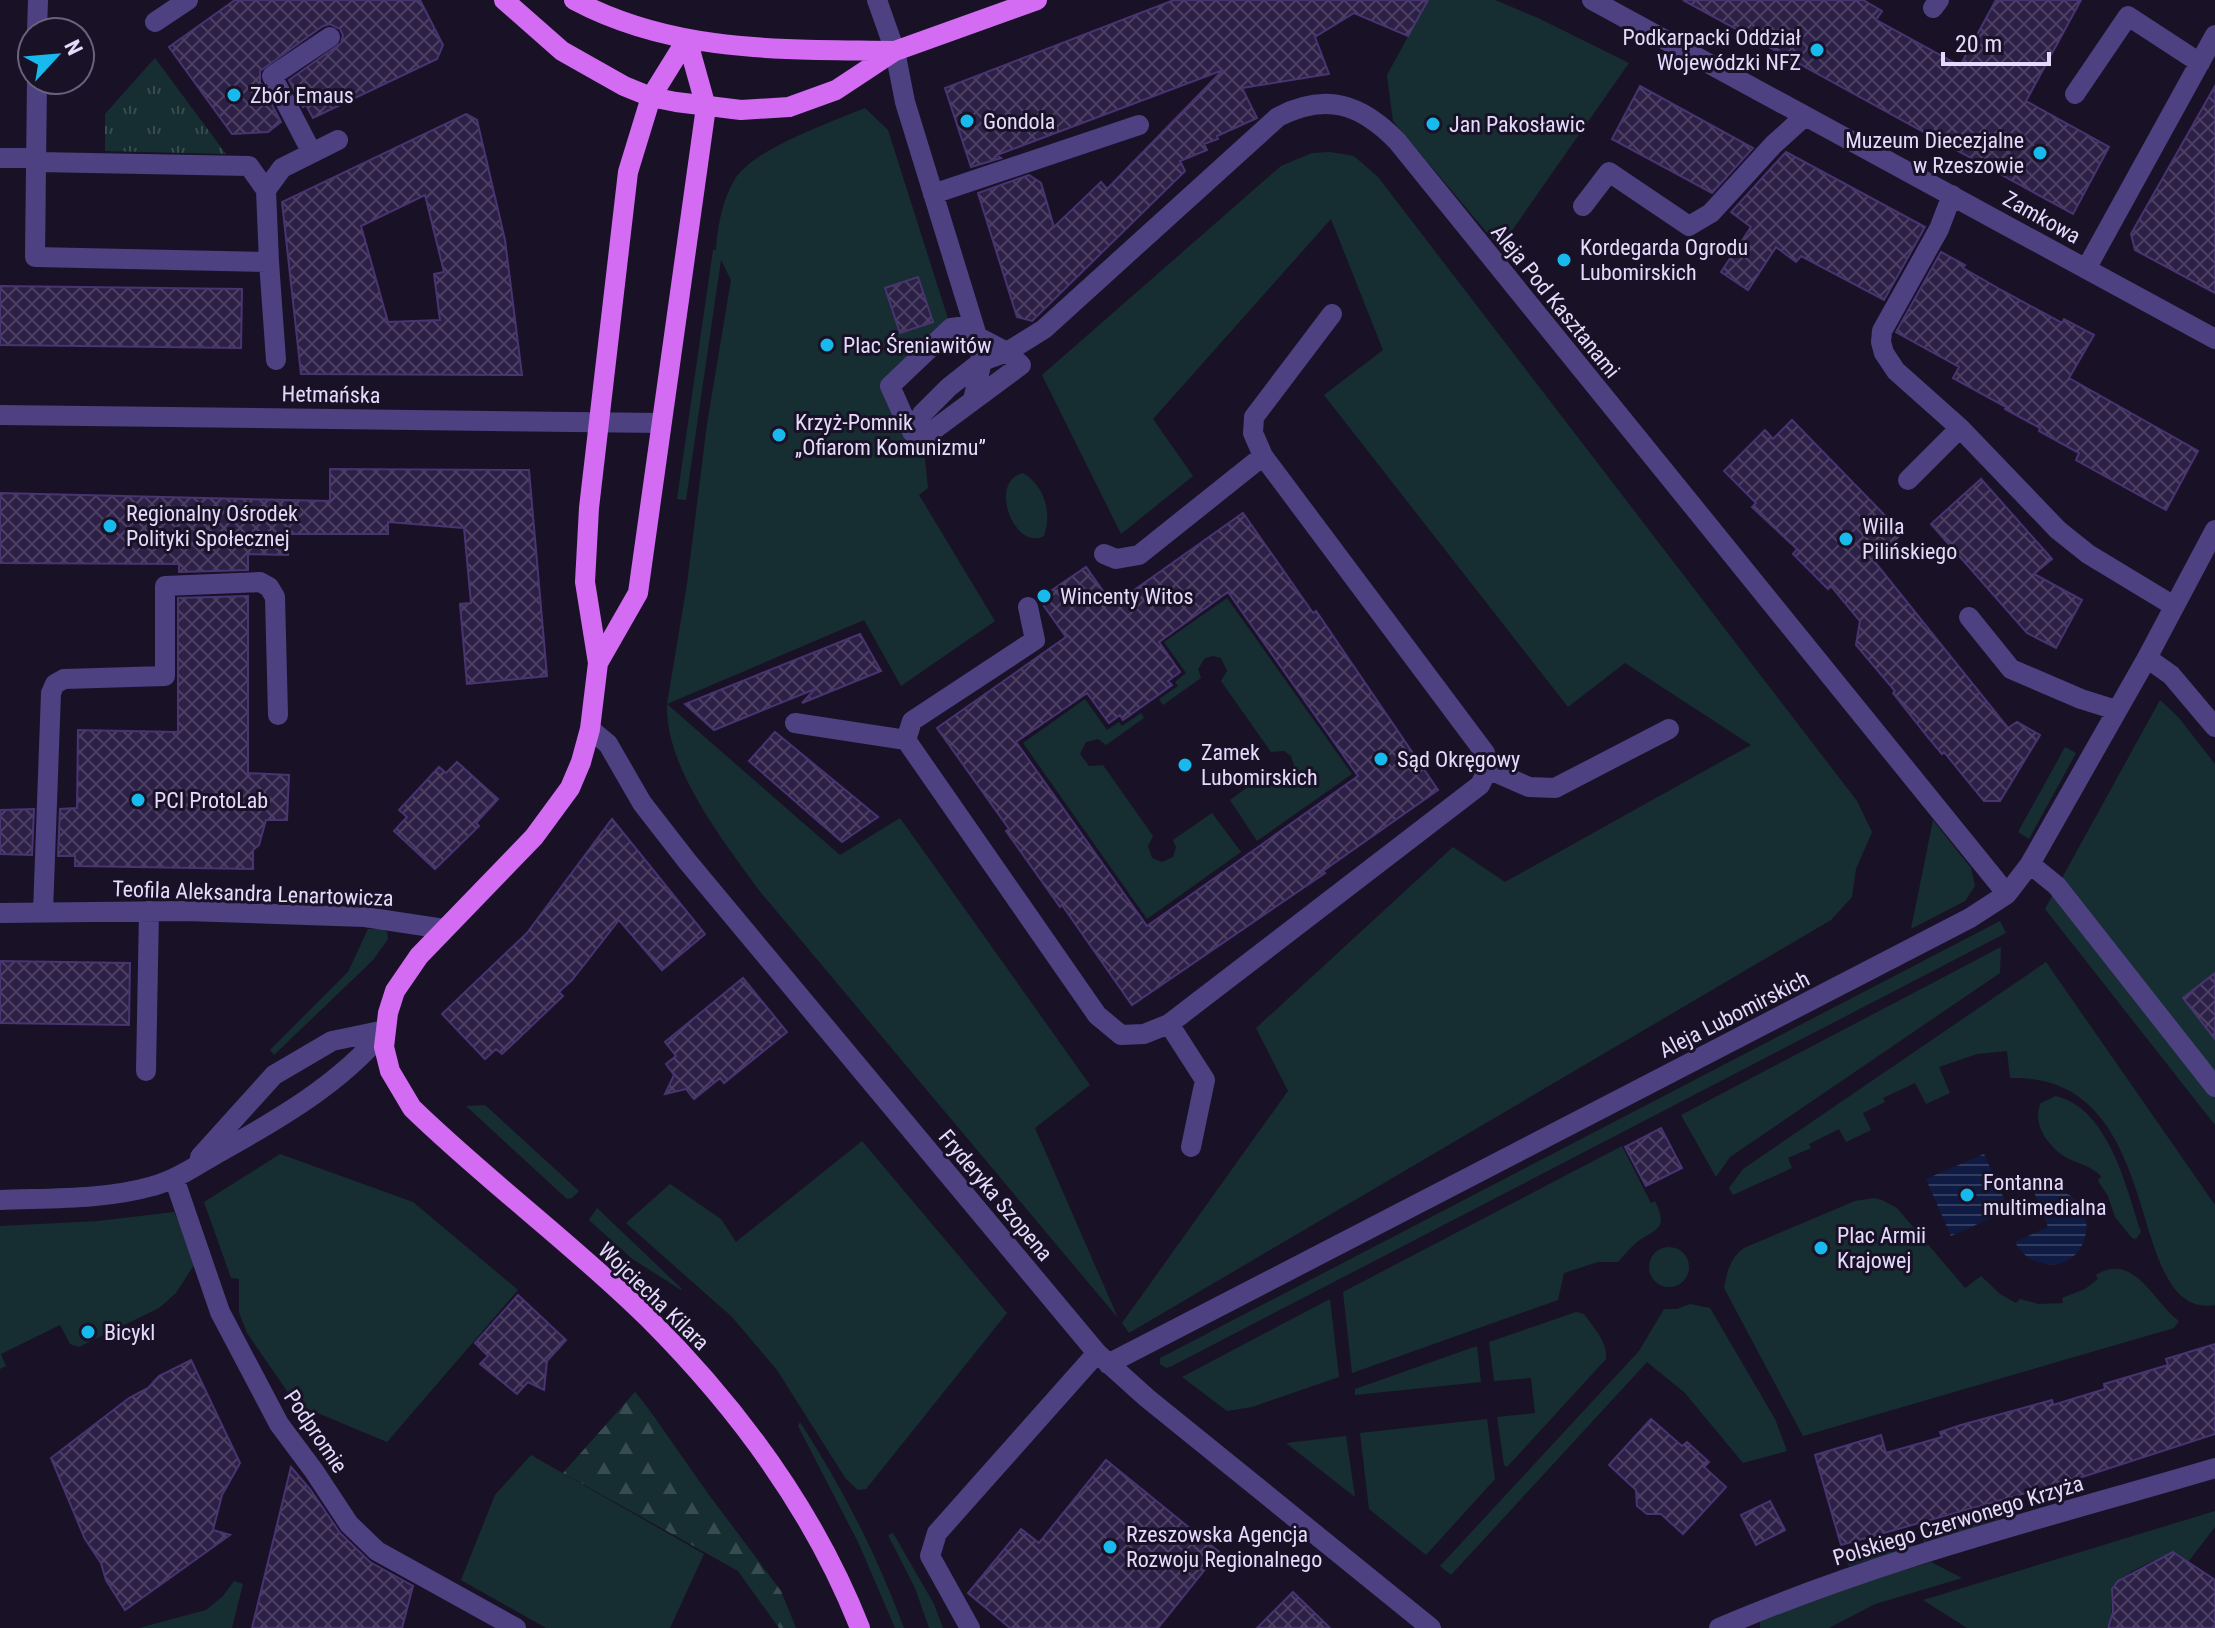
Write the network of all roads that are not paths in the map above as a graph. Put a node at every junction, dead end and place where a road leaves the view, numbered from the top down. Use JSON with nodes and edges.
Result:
{"nodes":[{"id":1,"x":188,"y":0,"type":"edge"},
{"id":2,"x":504,"y":0,"type":"edge"},
{"id":3,"x":574,"y":0,"type":"edge"},
{"id":4,"x":877,"y":0,"type":"edge"},
{"id":5,"x":1037,"y":0,"type":"edge"},
{"id":6,"x":1592,"y":0,"type":"edge"},
{"id":7,"x":2133,"y":8,"type":"edge"},
{"id":8,"x":155,"y":22,"type":"dead end"},
{"id":9,"x":2215,"y":35,"type":"edge"},
{"id":10,"x":330,"y":37,"type":"dead end"},
{"id":11,"x":687,"y":39,"type":"junction"},
{"id":12,"x":895,"y":51,"type":"junction"},
{"id":13,"x":2200,"y":63,"type":"junction"},
{"id":14,"x":2075,"y":94,"type":"dead end"},
{"id":15,"x":37,"y":96,"type":"edge"},
{"id":16,"x":651,"y":97,"type":"junction"},
{"id":17,"x":706,"y":107,"type":"junction"},
{"id":18,"x":1805,"y":116,"type":"junction"},
{"id":19,"x":1139,"y":125,"type":"dead end"},
{"id":20,"x":338,"y":140,"type":"dead end"},
{"id":21,"x":312,"y":153,"type":"junction"},
{"id":22,"x":0,"y":158,"type":"edge"},
{"id":23,"x":37,"y":160,"type":"junction"},
{"id":24,"x":266,"y":190,"type":"junction"},
{"id":25,"x":933,"y":194,"type":"junction"},
{"id":26,"x":1952,"y":195,"type":"junction"},
{"id":27,"x":1583,"y":206,"type":"dead end"},
{"id":28,"x":269,"y":262,"type":"junction"},
{"id":29,"x":2086,"y":269,"type":"junction"},
{"id":30,"x":1332,"y":314,"type":"dead end"},
{"id":31,"x":977,"y":336,"type":"junction"},
{"id":32,"x":2215,"y":339,"type":"edge"},
{"id":33,"x":1007,"y":352,"type":"junction"},
{"id":34,"x":276,"y":360,"type":"dead end"},
{"id":35,"x":982,"y":361,"type":"junction"},
{"id":36,"x":973,"y":400,"type":"junction"},
{"id":37,"x":0,"y":415,"type":"edge"},
{"id":38,"x":599,"y":421,"type":"junction"},
{"id":39,"x":661,"y":423,"type":"junction"},
{"id":40,"x":1960,"y":428,"type":"junction"},
{"id":41,"x":913,"y":430,"type":"junction"},
{"id":42,"x":1263,"y":456,"type":"junction"},
{"id":43,"x":1908,"y":480,"type":"dead end"},
{"id":44,"x":2215,"y":530,"type":"edge"},
{"id":45,"x":1104,"y":554,"type":"dead end"},
{"id":46,"x":2174,"y":606,"type":"junction"},
{"id":47,"x":1028,"y":607,"type":"dead end"},
{"id":48,"x":1969,"y":617,"type":"dead end"},
{"id":49,"x":2147,"y":658,"type":"junction"},
{"id":50,"x":598,"y":663,"type":"junction"},
{"id":51,"x":2116,"y":710,"type":"junction"},
{"id":52,"x":278,"y":715,"type":"dead end"},
{"id":53,"x":795,"y":723,"type":"dead end"},
{"id":54,"x":2215,"y":727,"type":"edge"},
{"id":55,"x":590,"y":729,"type":"junction"},
{"id":56,"x":1669,"y":729,"type":"dead end"},
{"id":57,"x":906,"y":740,"type":"junction"},
{"id":58,"x":1488,"y":769,"type":"junction"},
{"id":59,"x":2030,"y":864,"type":"junction"},
{"id":60,"x":2007,"y":894,"type":"junction"},
{"id":61,"x":149,"y":911,"type":"junction"},
{"id":62,"x":43,"y":912,"type":"junction"},
{"id":63,"x":0,"y":913,"type":"edge"},
{"id":64,"x":444,"y":929,"type":"junction"},
{"id":65,"x":1169,"y":1024,"type":"junction"},
{"id":66,"x":385,"y":1030,"type":"junction"},
{"id":67,"x":146,"y":1071,"type":"dead end"},
{"id":68,"x":2215,"y":1087,"type":"edge"},
{"id":69,"x":1191,"y":1147,"type":"dead end"},
{"id":70,"x":182,"y":1174,"type":"junction"},
{"id":71,"x":0,"y":1200,"type":"edge"},
{"id":72,"x":1103,"y":1359,"type":"junction"},
{"id":73,"x":2215,"y":1468,"type":"edge"},
{"id":74,"x":516,"y":1628,"type":"edge"},
{"id":75,"x":860,"y":1628,"type":"edge"},
{"id":76,"x":970,"y":1628,"type":"edge"},
{"id":77,"x":1431,"y":1628,"type":"edge"},
{"id":78,"x":1719,"y":1628,"type":"edge"}],
"edges":[{"from":1,"to":8,"type":"street"},
{"from":2,"to":16,"type":"main road"},
{"from":3,"to":11,"type":"main road"},
{"from":4,"to":12,"type":"street"},
{"from":5,"to":12,"type":"main road"},
{"from":6,"to":18,"type":"street","name":"Zamkowa"},
{"from":7,"to":13,"type":"street"},
{"from":7,"to":14,"type":"street"},
{"from":9,"to":13,"type":"street"},
{"from":10,"to":21,"type":"street"},
{"from":11,"to":12,"type":"main road"},
{"from":11,"to":16,"type":"main road"},
{"from":11,"to":17,"type":"main road"},
{"from":12,"to":17,"type":"main road"},
{"from":12,"to":25,"type":"street"},
{"from":13,"to":29,"type":"street"},
{"from":15,"to":23,"type":"street"},
{"from":16,"to":17,"type":"main road"},
{"from":16,"to":38,"type":"main road"},
{"from":17,"to":39,"type":"main road"},
{"from":18,"to":26,"type":"street","name":"Zamkowa"},
{"from":18,"to":27,"type":"street"},
{"from":19,"to":25,"type":"street"},
{"from":20,"to":21,"type":"street"},
{"from":21,"to":24,"type":"street"},
{"from":22,"to":23,"type":"street"},
{"from":23,"to":24,"type":"street"},
{"from":23,"to":28,"type":"street"},
{"from":24,"to":28,"type":"street"},
{"from":25,"to":31,"type":"street"},
{"from":26,"to":29,"type":"street","name":"Zamkowa"},
{"from":26,"to":40,"type":"street"},
{"from":28,"to":34,"type":"street"},
{"from":29,"to":32,"type":"street","name":"Zamkowa"},
{"from":30,"to":42,"type":"street"},
{"from":31,"to":33,"type":"street"},
{"from":31,"to":35,"type":"street"},
{"from":31,"to":41,"type":"street"},
{"from":33,"to":35,"type":"street","name":"Aleja Pod Kasztanami"},
{"from":33,"to":36,"type":"street"},
{"from":33,"to":60,"type":"street","name":"Aleja Pod Kasztanami"},
{"from":35,"to":36,"type":"street"},
{"from":35,"to":41,"type":"street"},
{"from":36,"to":41,"type":"street"},
{"from":37,"to":38,"type":"street","name":"Hetmańska"},
{"from":38,"to":39,"type":"street","name":"Hetmańska"},
{"from":38,"to":50,"type":"main road"},
{"from":39,"to":50,"type":"main road"},
{"from":40,"to":43,"type":"street"},
{"from":40,"to":46,"type":"street"},
{"from":42,"to":45,"type":"street"},
{"from":42,"to":58,"type":"street"},
{"from":44,"to":46,"type":"street","name":"Aleja Lubomirskich"},
{"from":46,"to":49,"type":"street","name":"Aleja Lubomirskich"},
{"from":47,"to":57,"type":"street"},
{"from":48,"to":51,"type":"street"},
{"from":49,"to":51,"type":"street","name":"Aleja Lubomirskich"},
{"from":49,"to":54,"type":"street"},
{"from":50,"to":55,"type":"main road"},
{"from":51,"to":59,"type":"street","name":"Aleja Lubomirskich"},
{"from":52,"to":62,"type":"street"},
{"from":53,"to":57,"type":"street"},
{"from":55,"to":64,"type":"main road"},
{"from":55,"to":72,"type":"street","name":"Fryderyka Szopena"},
{"from":56,"to":58,"type":"street"},
{"from":57,"to":65,"type":"street"},
{"from":58,"to":65,"type":"street"},
{"from":59,"to":60,"type":"street","name":"Aleja Lubomirskich"},
{"from":59,"to":68,"type":"street"},
{"from":60,"to":72,"type":"street","name":"Aleja Lubomirskich"},
{"from":61,"to":62,"type":"street","name":"Teofila Aleksandra Lenartowicza"},
{"from":61,"to":64,"type":"street","name":"Teofila Aleksandra Lenartowicza"},
{"from":61,"to":67,"type":"street"},
{"from":62,"to":63,"type":"street","name":"Teofila Aleksandra Lenartowicza"},
{"from":64,"to":66,"type":"main road"},
{"from":65,"to":69,"type":"street"},
{"from":66,"to":70,"type":"street"},
{"from":66,"to":70,"type":"street"},
{"from":66,"to":75,"type":"main road","name":"Wojciecha Kilara"},
{"from":70,"to":71,"type":"street"},
{"from":70,"to":74,"type":"street","name":"Podpromie"},
{"from":72,"to":76,"type":"street"},
{"from":72,"to":77,"type":"street","name":"Fryderyka Szopena"},
{"from":73,"to":78,"type":"street","name":"Polskiego Czerwonego Krzyża"}]}
